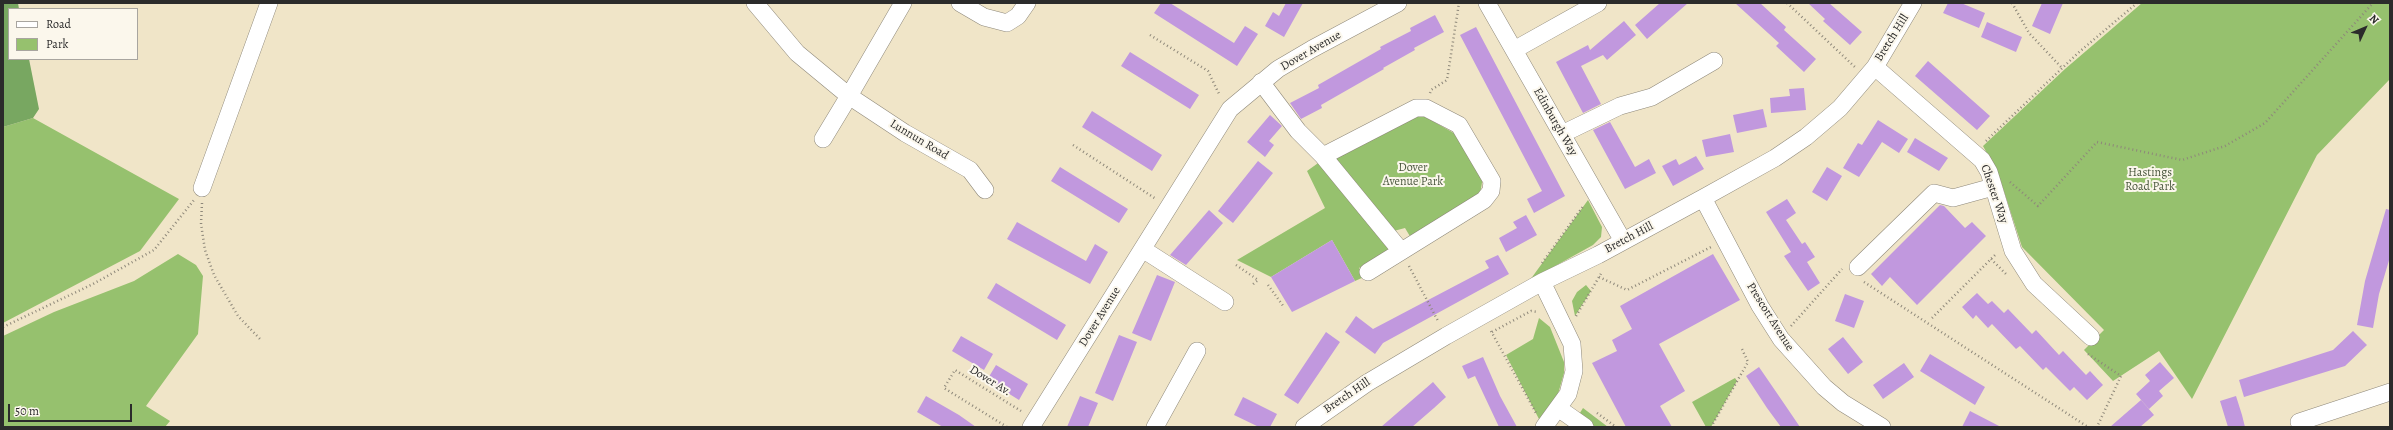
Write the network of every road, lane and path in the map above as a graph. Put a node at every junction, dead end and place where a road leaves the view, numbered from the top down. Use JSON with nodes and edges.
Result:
{"nodes":[{"id":1,"x":269,"y":3,"type":"edge"},
{"id":2,"x":755,"y":3,"type":"edge"},
{"id":3,"x":903,"y":3,"type":"edge"},
{"id":4,"x":960,"y":3,"type":"edge"},
{"id":5,"x":1027,"y":3,"type":"edge"},
{"id":6,"x":1398,"y":3,"type":"edge"},
{"id":7,"x":1458,"y":3,"type":"edge"},
{"id":8,"x":1487,"y":3,"type":"edge"},
{"id":9,"x":1598,"y":3,"type":"edge"},
{"id":10,"x":1787,"y":3,"type":"edge"},
{"id":11,"x":1913,"y":3,"type":"edge"},
{"id":12,"x":2012,"y":3,"type":"edge"},
{"id":13,"x":2138,"y":3,"type":"edge"},
{"id":14,"x":2373,"y":3,"type":"edge"},
{"id":15,"x":1150,"y":35,"type":"dead end"},
{"id":16,"x":1514,"y":50,"type":"junction"},
{"id":17,"x":1714,"y":61,"type":"dead end"},
{"id":18,"x":2062,"y":68,"type":"junction"},
{"id":19,"x":1871,"y":72,"type":"junction"},
{"id":20,"x":1261,"y":82,"type":"junction"},
{"id":21,"x":849,"y":96,"type":"junction"},
{"id":22,"x":1426,"y":108,"type":"junction"},
{"id":23,"x":1230,"y":109,"type":"junction"},
{"id":24,"x":1562,"y":134,"type":"junction"},
{"id":25,"x":823,"y":139,"type":"dead end"},
{"id":26,"x":1073,"y":145,"type":"dead end"},
{"id":27,"x":1981,"y":146,"type":"dead end"},
{"id":28,"x":1323,"y":156,"type":"junction"},
{"id":29,"x":2000,"y":183,"type":"junction"},
{"id":30,"x":202,"y":188,"type":"junction"},
{"id":31,"x":985,"y":190,"type":"dead end"},
{"id":32,"x":1595,"y":190,"type":"junction"},
{"id":33,"x":1703,"y":198,"type":"junction"},
{"id":34,"x":1169,"y":208,"type":"junction"},
{"id":35,"x":1725,"y":240,"type":"junction"},
{"id":36,"x":2010,"y":240,"type":"junction"},
{"id":37,"x":1623,"y":241,"type":"junction"},
{"id":38,"x":1144,"y":250,"type":"junction"},
{"id":39,"x":1401,"y":251,"type":"junction"},
{"id":40,"x":1598,"y":255,"type":"junction"},
{"id":41,"x":1991,"y":259,"type":"junction"},
{"id":42,"x":1236,"y":265,"type":"dead end"},
{"id":43,"x":1368,"y":272,"type":"dead end"},
{"id":44,"x":1861,"y":274,"type":"junction"},
{"id":45,"x":1540,"y":275,"type":"junction"},
{"id":46,"x":1599,"y":276,"type":"junction"},
{"id":47,"x":2008,"y":276,"type":"dead end"},
{"id":48,"x":1268,"y":285,"type":"dead end"},
{"id":49,"x":1252,"y":286,"type":"dead end"},
{"id":50,"x":1225,"y":302,"type":"dead end"},
{"id":51,"x":1284,"y":307,"type":"dead end"},
{"id":52,"x":1544,"y":313,"type":"dead end"},
{"id":53,"x":1482,"y":315,"type":"junction"},
{"id":54,"x":1932,"y":318,"type":"dead end"},
{"id":55,"x":3,"y":327,"type":"edge"},
{"id":56,"x":1567,"y":330,"type":"junction"},
{"id":57,"x":1492,"y":332,"type":"junction"},
{"id":58,"x":1446,"y":336,"type":"junction"},
{"id":59,"x":260,"y":339,"type":"dead end"},
{"id":60,"x":1780,"y":339,"type":"junction"},
{"id":61,"x":2088,"y":345,"type":"joint"},
{"id":62,"x":1741,"y":347,"type":"dead end"},
{"id":63,"x":1197,"y":351,"type":"dead end"},
{"id":64,"x":2390,"y":392,"type":"edge"},
{"id":65,"x":1558,"y":408,"type":"junction"},
{"id":66,"x":1540,"y":421,"type":"edge"},
{"id":67,"x":2299,"y":422,"type":"dead end"},
{"id":68,"x":1034,"y":423,"type":"edge"},
{"id":69,"x":1580,"y":425,"type":"edge"},
{"id":70,"x":1007,"y":427,"type":"edge"},
{"id":71,"x":1155,"y":427,"type":"edge"},
{"id":72,"x":1304,"y":427,"type":"edge"},
{"id":73,"x":1711,"y":427,"type":"edge"},
{"id":74,"x":1882,"y":427,"type":"edge"},
{"id":75,"x":2088,"y":427,"type":"edge"},
{"id":76,"x":2096,"y":427,"type":"edge"}],
"edges":[{"from":1,"to":30,"type":"street"},
{"from":2,"to":21,"type":"street","name":"Lunnun Road"},
{"from":3,"to":21,"type":"street"},
{"from":4,"to":5,"type":"street"},
{"from":6,"to":20,"type":"street","name":"Dover Avenue"},
{"from":7,"to":22,"type":"path"},
{"from":8,"to":16,"type":"street","name":"Edinburgh Way"},
{"from":9,"to":16,"type":"street"},
{"from":10,"to":19,"type":"path"},
{"from":11,"to":19,"type":"street","name":"Bretch Hill"},
{"from":12,"to":18,"type":"path"},
{"from":13,"to":18,"type":"path"},
{"from":14,"to":29,"type":"path"},
{"from":15,"to":23,"type":"path"},
{"from":16,"to":24,"type":"street","name":"Edinburgh Way"},
{"from":17,"to":24,"type":"street"},
{"from":18,"to":27,"type":"path"},
{"from":19,"to":29,"type":"street","name":"Chester Way"},
{"from":19,"to":33,"type":"street","name":"Bretch Hill"},
{"from":20,"to":23,"type":"street","name":"Dover Avenue"},
{"from":20,"to":28,"type":"street"},
{"from":21,"to":25,"type":"street"},
{"from":21,"to":31,"type":"street","name":"Lunnun Road"},
{"from":22,"to":28,"type":"street"},
{"from":22,"to":39,"type":"street"},
{"from":23,"to":34,"type":"street","name":"Dover Avenue"},
{"from":24,"to":32,"type":"street","name":"Edinburgh Way"},
{"from":26,"to":34,"type":"path"},
{"from":28,"to":39,"type":"street"},
{"from":29,"to":36,"type":"street","name":"Chester Way"},
{"from":29,"to":44,"type":"street"},
{"from":30,"to":55,"type":"path"},
{"from":30,"to":59,"type":"path"},
{"from":32,"to":37,"type":"street","name":"Edinburgh Way"},
{"from":32,"to":45,"type":"path"},
{"from":33,"to":35,"type":"street","name":"Prescott Avenue"},
{"from":33,"to":37,"type":"street","name":"Bretch Hill"},
{"from":34,"to":38,"type":"street","name":"Dover Avenue"},
{"from":35,"to":46,"type":"path"},
{"from":35,"to":60,"type":"street","name":"Prescott Avenue"},
{"from":36,"to":41,"type":"path"},
{"from":36,"to":61,"type":"street","name":"Chester Way"},
{"from":37,"to":40,"type":"street","name":"Bretch Hill"},
{"from":38,"to":50,"type":"street"},
{"from":38,"to":68,"type":"street","name":"Dover Avenue"},
{"from":39,"to":43,"type":"street"},
{"from":39,"to":58,"type":"path"},
{"from":40,"to":45,"type":"street","name":"Bretch Hill"},
{"from":40,"to":46,"type":"path"},
{"from":41,"to":47,"type":"path"},
{"from":41,"to":54,"type":"path"},
{"from":42,"to":49,"type":"path"},
{"from":44,"to":60,"type":"path"},
{"from":44,"to":75,"type":"path"},
{"from":45,"to":53,"type":"street","name":"Bretch Hill"},
{"from":45,"to":56,"type":"street"},
{"from":46,"to":56,"type":"path"},
{"from":48,"to":51,"type":"path"},
{"from":52,"to":57,"type":"path"},
{"from":53,"to":57,"type":"path"},
{"from":53,"to":58,"type":"street","name":"Bretch Hill"},
{"from":56,"to":65,"type":"street"},
{"from":57,"to":66,"type":"path"},
{"from":58,"to":72,"type":"street","name":"Bretch Hill"},
{"from":60,"to":74,"type":"street","name":"Prescott Avenue"},
{"from":61,"to":76,"type":"path"},
{"from":62,"to":73,"type":"path"},
{"from":63,"to":71,"type":"street"},
{"from":64,"to":67,"type":"street"},
{"from":65,"to":66,"type":"street"},
{"from":65,"to":69,"type":"street"},
{"from":68,"to":70,"type":"path","name":"Dover Av."}]}
